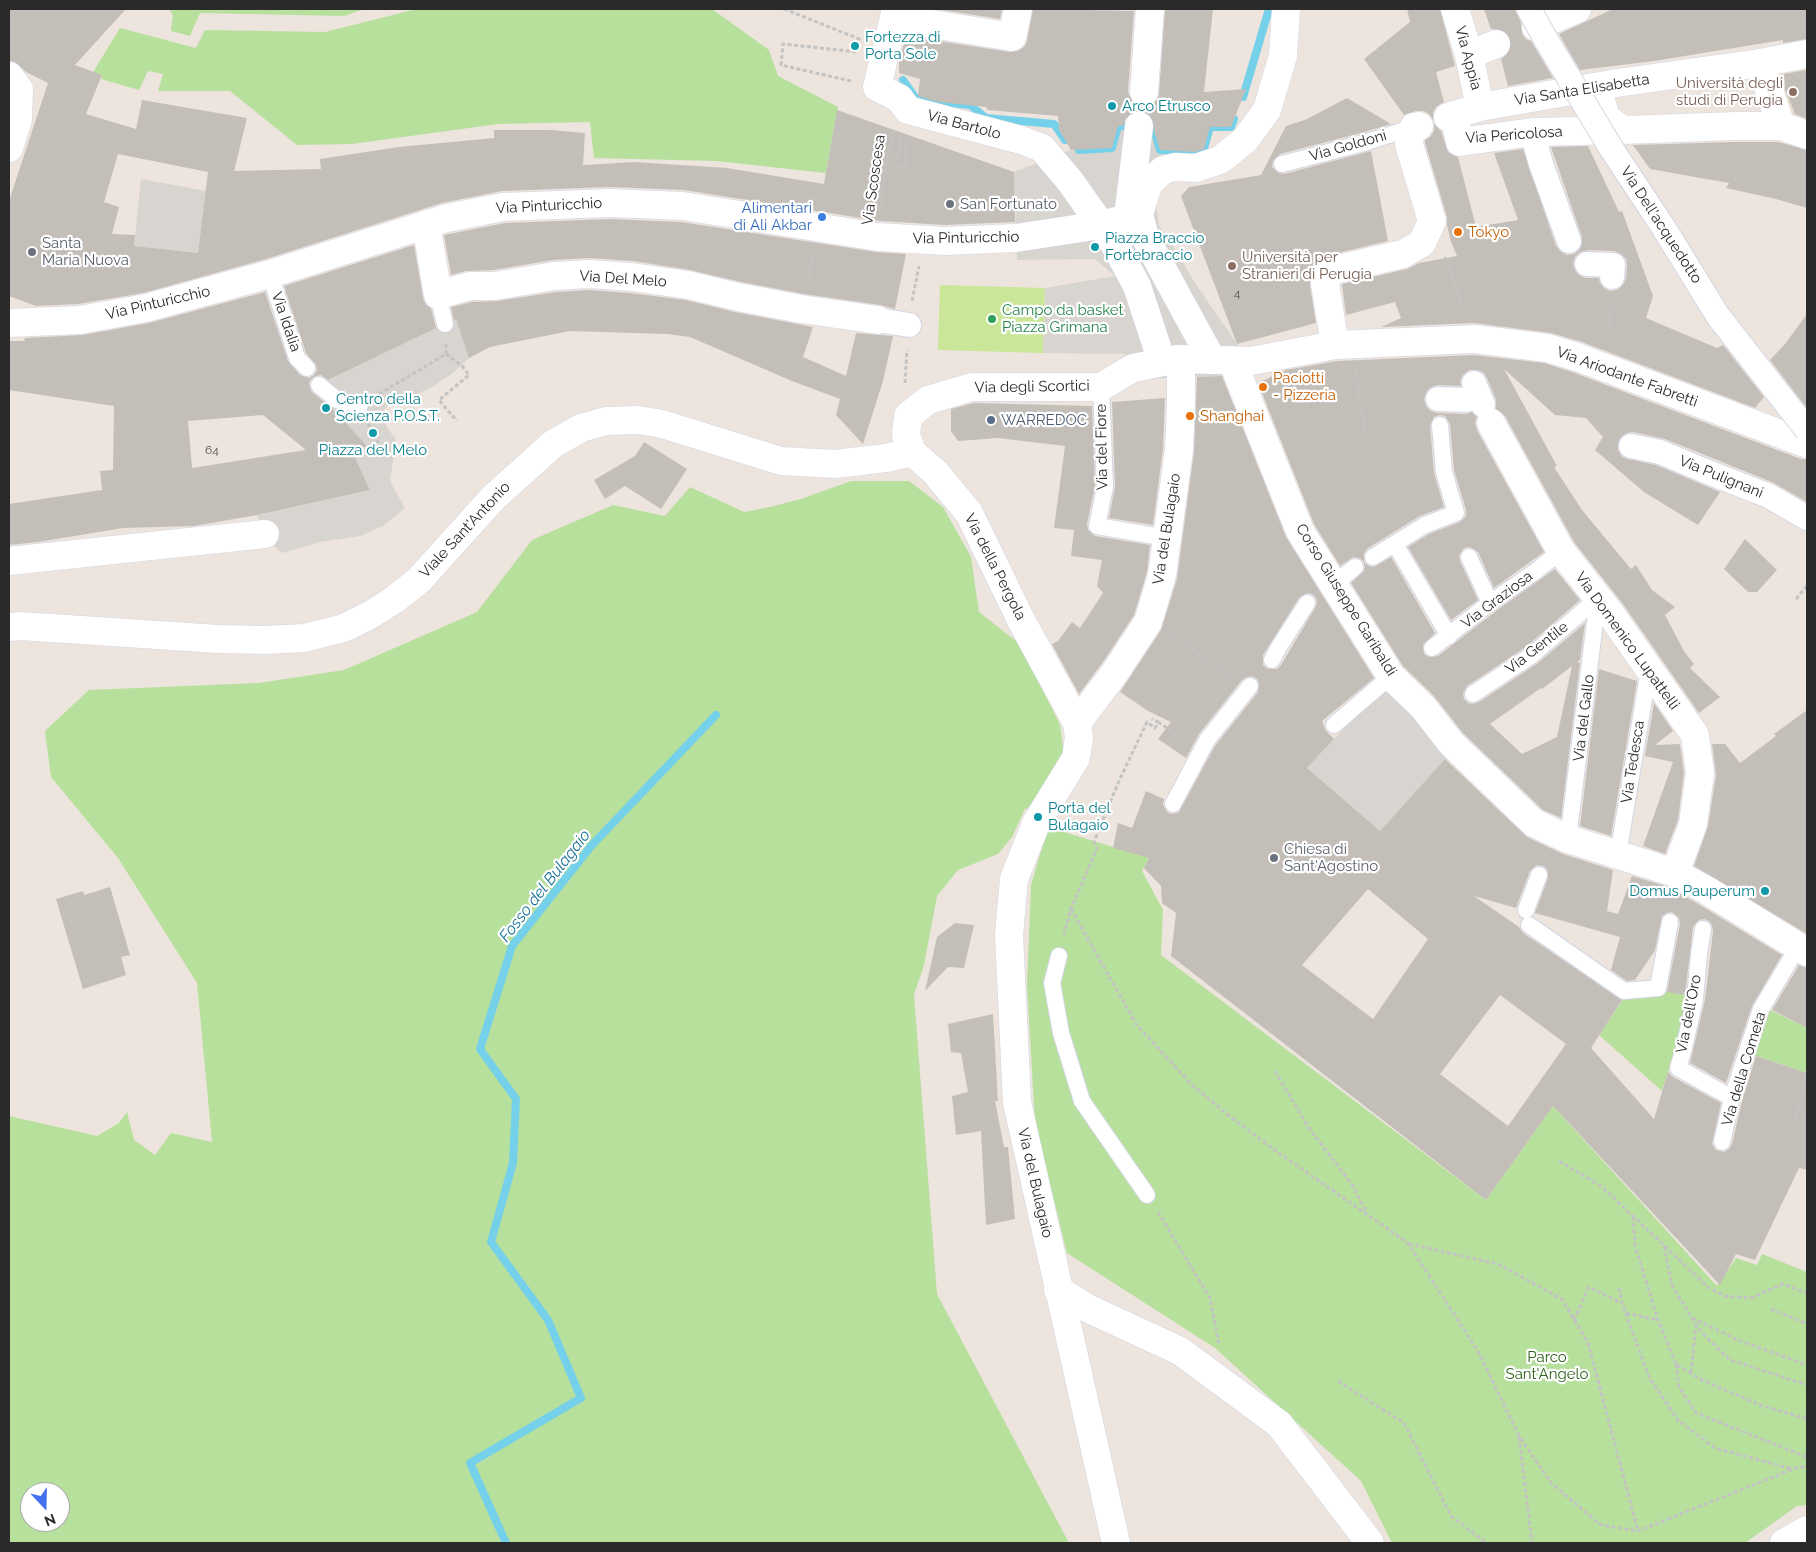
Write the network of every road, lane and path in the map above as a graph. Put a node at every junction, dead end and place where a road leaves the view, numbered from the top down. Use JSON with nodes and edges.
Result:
{"nodes":[{"id":1,"x":784,"y":9,"type":"edge"},
{"id":2,"x":1018,"y":9,"type":"edge"},
{"id":3,"x":1150,"y":9,"type":"edge"},
{"id":4,"x":1286,"y":9,"type":"edge"},
{"id":5,"x":1455,"y":9,"type":"edge"},
{"id":6,"x":1577,"y":9,"type":"edge"},
{"id":7,"x":895,"y":13,"type":"edge"},
{"id":8,"x":1533,"y":18,"type":"edge"},
{"id":9,"x":1496,"y":44,"type":"tunnel mouth"},
{"id":10,"x":865,"y":47,"type":"dead end"},
{"id":11,"x":866,"y":53,"type":"dead end"},
{"id":12,"x":1807,"y":54,"type":"edge"},
{"id":13,"x":1469,"y":55,"type":"junction"},
{"id":14,"x":1760,"y":63,"type":"junction"},
{"id":15,"x":9,"y":76,"type":"edge"},
{"id":16,"x":877,"y":86,"type":"junction"},
{"id":17,"x":1597,"y":87,"type":"junction"},
{"id":18,"x":1144,"y":92,"type":"tunnel mouth"},
{"id":19,"x":1480,"y":107,"type":"junction"},
{"id":20,"x":1451,"y":116,"type":"joint"},
{"id":21,"x":901,"y":122,"type":"junction"},
{"id":22,"x":1139,"y":126,"type":"tunnel mouth"},
{"id":23,"x":1416,"y":126,"type":"joint"},
{"id":24,"x":1782,"y":126,"type":"junction"},
{"id":25,"x":1624,"y":130,"type":"junction"},
{"id":26,"x":1532,"y":132,"type":"junction"},
{"id":27,"x":1807,"y":135,"type":"edge"},
{"id":28,"x":9,"y":148,"type":"edge"},
{"id":29,"x":1282,"y":164,"type":"dead end"},
{"id":30,"x":1134,"y":216,"type":"junction"},
{"id":31,"x":1432,"y":221,"type":"junction"},
{"id":32,"x":426,"y":224,"type":"junction"},
{"id":33,"x":1102,"y":225,"type":"junction"},
{"id":34,"x":819,"y":227,"type":"junction"},
{"id":35,"x":878,"y":237,"type":"junction"},
{"id":36,"x":1569,"y":242,"type":"dead end"},
{"id":37,"x":1587,"y":264,"type":"dead end"},
{"id":38,"x":270,"y":274,"type":"junction"},
{"id":39,"x":1612,"y":277,"type":"joint"},
{"id":40,"x":438,"y":295,"type":"junction"},
{"id":41,"x":801,"y":309,"type":"junction"},
{"id":42,"x":878,"y":320,"type":"joint"},
{"id":43,"x":9,"y":323,"type":"edge"},
{"id":44,"x":445,"y":324,"type":"joint"},
{"id":45,"x":909,"y":324,"type":"dead end"},
{"id":46,"x":1475,"y":339,"type":"junction"},
{"id":47,"x":1344,"y":345,"type":"junction"},
{"id":48,"x":446,"y":354,"type":"junction"},
{"id":49,"x":1222,"y":360,"type":"junction"},
{"id":50,"x":1170,"y":361,"type":"junction"},
{"id":51,"x":1607,"y":367,"type":"junction"},
{"id":52,"x":306,"y":368,"type":"dead end"},
{"id":53,"x":319,"y":385,"type":"dead end"},
{"id":54,"x":1101,"y":387,"type":"junction"},
{"id":55,"x":1438,"y":399,"type":"dead end"},
{"id":56,"x":1478,"y":403,"type":"joint"},
{"id":57,"x":360,"y":405,"type":"junction"},
{"id":58,"x":457,"y":421,"type":"dead end"},
{"id":59,"x":1440,"y":425,"type":"dead end"},
{"id":60,"x":1807,"y":430,"type":"edge"},
{"id":61,"x":1366,"y":440,"type":"dead end"},
{"id":62,"x":378,"y":443,"type":"dead end"},
{"id":63,"x":1807,"y":444,"type":"edge"},
{"id":64,"x":1631,"y":446,"type":"dead end"},
{"id":65,"x":912,"y":452,"type":"junction"},
{"id":66,"x":1807,"y":518,"type":"edge"},
{"id":67,"x":265,"y":534,"type":"dead end"},
{"id":68,"x":1167,"y":538,"type":"junction"},
{"id":69,"x":1394,"y":544,"type":"junction"},
{"id":70,"x":1561,"y":550,"type":"junction"},
{"id":71,"x":1469,"y":556,"type":"dead end"},
{"id":72,"x":1373,"y":557,"type":"dead end"},
{"id":73,"x":9,"y":561,"type":"edge"},
{"id":74,"x":1355,"y":567,"type":"dead end"},
{"id":75,"x":1333,"y":586,"type":"junction"},
{"id":76,"x":1807,"y":586,"type":"edge"},
{"id":77,"x":1598,"y":598,"type":"junction"},
{"id":78,"x":1796,"y":599,"type":"dead end"},
{"id":79,"x":1307,"y":603,"type":"dead end"},
{"id":80,"x":1490,"y":603,"type":"junction"},
{"id":81,"x":1148,"y":622,"type":"junction"},
{"id":82,"x":9,"y":627,"type":"edge"},
{"id":83,"x":1449,"y":636,"type":"junction"},
{"id":84,"x":1432,"y":648,"type":"dead end"},
{"id":85,"x":1272,"y":660,"type":"dead end"},
{"id":86,"x":1649,"y":669,"type":"junction"},
{"id":87,"x":1390,"y":679,"type":"junction"},
{"id":88,"x":1248,"y":689,"type":"joint"},
{"id":89,"x":1473,"y":694,"type":"dead end"},
{"id":90,"x":1152,"y":719,"type":"dead end"},
{"id":91,"x":1158,"y":722,"type":"junction"},
{"id":92,"x":1077,"y":723,"type":"junction"},
{"id":93,"x":1334,"y":725,"type":"dead end"},
{"id":94,"x":1201,"y":750,"type":"junction"},
{"id":95,"x":1173,"y":804,"type":"dead end"},
{"id":96,"x":1558,"y":839,"type":"junction"},
{"id":97,"x":1618,"y":855,"type":"junction"},
{"id":98,"x":1539,"y":875,"type":"dead end"},
{"id":99,"x":1677,"y":879,"type":"junction"},
{"id":100,"x":1071,"y":909,"type":"junction"},
{"id":101,"x":1670,"y":922,"type":"dead end"},
{"id":102,"x":1703,"y":929,"type":"dead end"},
{"id":103,"x":1803,"y":949,"type":"edge"},
{"id":104,"x":1059,"y":956,"type":"joint"},
{"id":105,"x":1276,"y":1071,"type":"dead end"},
{"id":106,"x":1807,"y":1072,"type":"edge"},
{"id":107,"x":1732,"y":1098,"type":"junction"},
{"id":108,"x":1796,"y":1120,"type":"dead end"},
{"id":109,"x":1722,"y":1142,"type":"dead end"},
{"id":110,"x":1559,"y":1161,"type":"dead end"},
{"id":111,"x":1147,"y":1195,"type":"joint"},
{"id":112,"x":1368,"y":1215,"type":"junction"},
{"id":113,"x":1633,"y":1216,"type":"junction"},
{"id":114,"x":1408,"y":1243,"type":"junction"},
{"id":115,"x":1664,"y":1245,"type":"junction"},
{"id":116,"x":1619,"y":1288,"type":"dead end"},
{"id":117,"x":1058,"y":1290,"type":"junction"},
{"id":118,"x":1807,"y":1293,"type":"edge"},
{"id":119,"x":1622,"y":1303,"type":"junction"},
{"id":120,"x":1771,"y":1309,"type":"dead end"},
{"id":121,"x":1626,"y":1313,"type":"junction"},
{"id":122,"x":1691,"y":1317,"type":"junction"},
{"id":123,"x":1574,"y":1320,"type":"junction"},
{"id":124,"x":1658,"y":1320,"type":"junction"},
{"id":125,"x":1696,"y":1324,"type":"junction"},
{"id":126,"x":1807,"y":1324,"type":"edge"},
{"id":127,"x":1676,"y":1364,"type":"junction"},
{"id":128,"x":1807,"y":1365,"type":"edge"},
{"id":129,"x":1691,"y":1373,"type":"junction"},
{"id":130,"x":1338,"y":1380,"type":"dead end"},
{"id":131,"x":1226,"y":1385,"type":"junction"},
{"id":132,"x":1807,"y":1385,"type":"edge"},
{"id":133,"x":1807,"y":1418,"type":"edge"},
{"id":134,"x":1519,"y":1436,"type":"junction"},
{"id":135,"x":1807,"y":1457,"type":"edge"},
{"id":136,"x":1807,"y":1466,"type":"edge"},
{"id":137,"x":1793,"y":1469,"type":"junction"},
{"id":138,"x":1807,"y":1530,"type":"edge"},
{"id":139,"x":1638,"y":1531,"type":"junction"},
{"id":140,"x":1116,"y":1543,"type":"edge"},
{"id":141,"x":1370,"y":1543,"type":"edge"},
{"id":142,"x":1486,"y":1543,"type":"edge"},
{"id":143,"x":1532,"y":1543,"type":"edge"},
{"id":144,"x":1784,"y":1543,"type":"edge"}],
"edges":[{"from":1,"to":10,"type":"path"},
{"from":2,"to":7,"type":"street"},
{"from":3,"to":18,"type":"street"},
{"from":4,"to":30,"type":"street"},
{"from":5,"to":13,"type":"street","name":"Via Appia"},
{"from":6,"to":8,"type":"street"},
{"from":7,"to":16,"type":"street"},
{"from":8,"to":60,"type":"street","name":"Via Dell'acquedotto","bridge":true},
{"from":9,"to":13,"type":"street"},
{"from":11,"to":16,"type":"path"},
{"from":12,"to":14,"type":"street","name":"Via Santa Elisabetta"},
{"from":13,"to":19,"type":"street","name":"Via Appia"},
{"from":14,"to":17,"type":"street","name":"Via Santa Elisabetta"},
{"from":14,"to":24,"type":"street"},
{"from":15,"to":28,"type":"street"},
{"from":16,"to":21,"type":"street","name":"Via Bartolo"},
{"from":17,"to":19,"type":"street","name":"Via Santa Elisabetta"},
{"from":17,"to":25,"type":"street"},
{"from":19,"to":20,"type":"street","name":"Via Santa Elisabetta"},
{"from":20,"to":26,"type":"street","name":"Via Pericolosa"},
{"from":21,"to":21,"type":"path","name":"Via Scoscesa"},
{"from":21,"to":33,"type":"street","name":"Via Bartolo"},
{"from":21,"to":35,"type":"path","name":"Via Scoscesa"},
{"from":22,"to":30,"type":"street"},
{"from":23,"to":29,"type":"lane","name":"Via Goldoni"},
{"from":23,"to":31,"type":"street"},
{"from":24,"to":25,"type":"street","name":"Via Pericolosa"},
{"from":24,"to":27,"type":"street","name":"Via Pericolosa"},
{"from":25,"to":26,"type":"street","name":"Via Pericolosa"},
{"from":26,"to":36,"type":"street"},
{"from":30,"to":33,"type":"street"},
{"from":30,"to":49,"type":"street"},
{"from":31,"to":46,"type":"path"},
{"from":31,"to":47,"type":"street"},
{"from":32,"to":34,"type":"street","name":"Via Pinturicchio"},
{"from":32,"to":38,"type":"street","name":"Via Pinturicchio"},
{"from":32,"to":40,"type":"street"},
{"from":33,"to":35,"type":"street","name":"Via Pinturicchio"},
{"from":33,"to":50,"type":"street"},
{"from":34,"to":35,"type":"street","name":"Via Pinturicchio"},
{"from":34,"to":41,"type":"path"},
{"from":37,"to":39,"type":"street"},
{"from":38,"to":43,"type":"street","name":"Via Pinturicchio"},
{"from":38,"to":52,"type":"lane","name":"Via Idalia"},
{"from":39,"to":51,"type":"path"},
{"from":40,"to":41,"type":"street","name":"Via Del Melo"},
{"from":40,"to":44,"type":"lane"},
{"from":41,"to":42,"type":"street","name":"Via Del Melo"},
{"from":42,"to":45,"type":"street"},
{"from":44,"to":48,"type":"path"},
{"from":46,"to":47,"type":"street","name":"Via Ariodante Fabretti"},
{"from":46,"to":51,"type":"street","name":"Via Ariodante Fabretti"},
{"from":47,"to":49,"type":"street","name":"Via Ariodante Fabretti"},
{"from":47,"to":61,"type":"path"},
{"from":48,"to":57,"type":"path"},
{"from":48,"to":58,"type":"path"},
{"from":49,"to":50,"type":"street"},
{"from":49,"to":75,"type":"street","name":"Corso Giuseppe Garibaldi"},
{"from":50,"to":54,"type":"street","name":"Via degli Scortici"},
{"from":50,"to":68,"type":"street","name":"Via del Bulagaio"},
{"from":51,"to":63,"type":"street","name":"Via Ariodante Fabretti"},
{"from":53,"to":57,"type":"lane"},
{"from":54,"to":65,"type":"street","name":"Via degli Scortici"},
{"from":54,"to":68,"type":"lane","name":"Via del Fiore"},
{"from":55,"to":56,"type":"street"},
{"from":56,"to":70,"type":"street","name":"Via Domenico Lupattelli"},
{"from":57,"to":62,"type":"path"},
{"from":59,"to":69,"type":"lane"},
{"from":64,"to":66,"type":"street","name":"Via Pulignani"},
{"from":65,"to":82,"type":"street","name":"Viale Sant'Antonio"},
{"from":65,"to":92,"type":"street","name":"Via della Pergola"},
{"from":67,"to":73,"type":"street"},
{"from":68,"to":81,"type":"street","name":"Via del Bulagaio"},
{"from":69,"to":72,"type":"lane"},
{"from":69,"to":83,"type":"lane"},
{"from":70,"to":77,"type":"street","name":"Via Domenico Lupattelli"},
{"from":70,"to":80,"type":"lane","name":"Via Graziosa"},
{"from":71,"to":80,"type":"lane"},
{"from":74,"to":75,"type":"lane"},
{"from":75,"to":87,"type":"street","name":"Corso Giuseppe Garibaldi"},
{"from":76,"to":78,"type":"path"},
{"from":77,"to":86,"type":"street","name":"Via Domenico Lupattelli"},
{"from":77,"to":89,"type":"lane","name":"Via Gentile"},
{"from":77,"to":96,"type":"lane","name":"Via del Gallo"},
{"from":79,"to":85,"type":"lane"},
{"from":80,"to":83,"type":"lane","name":"Via Graziosa"},
{"from":81,"to":88,"type":"path"},
{"from":81,"to":92,"type":"street","name":"Via del Bulagaio"},
{"from":83,"to":84,"type":"lane","name":"Via Graziosa"},
{"from":86,"to":97,"type":"lane","name":"Via Tedesca"},
{"from":86,"to":99,"type":"street","name":"Via Domenico Lupattelli"},
{"from":87,"to":93,"type":"lane"},
{"from":87,"to":96,"type":"street","name":"Corso Giuseppe Garibaldi"},
{"from":88,"to":94,"type":"lane"},
{"from":90,"to":91,"type":"path"},
{"from":91,"to":94,"type":"path"},
{"from":91,"to":100,"type":"path"},
{"from":92,"to":117,"type":"street","name":"Via del Bulagaio"},
{"from":94,"to":95,"type":"lane"},
{"from":96,"to":97,"type":"street","name":"Corso Giuseppe Garibaldi"},
{"from":97,"to":99,"type":"street","name":"Corso Giuseppe Garibaldi"},
{"from":98,"to":101,"type":"lane"},
{"from":99,"to":103,"type":"street","name":"Corso Giuseppe Garibaldi"},
{"from":100,"to":104,"type":"path"},
{"from":100,"to":112,"type":"path"},
{"from":102,"to":107,"type":"lane","name":"Via dell'Oro"},
{"from":103,"to":107,"type":"lane","name":"Via della Cometa"},
{"from":104,"to":111,"type":"lane"},
{"from":105,"to":112,"type":"path"},
{"from":106,"to":108,"type":"path"},
{"from":107,"to":109,"type":"lane","name":"Via della Cometa"},
{"from":110,"to":113,"type":"path"},
{"from":111,"to":131,"type":"path"},
{"from":112,"to":114,"type":"path"},
{"from":113,"to":115,"type":"path"},
{"from":113,"to":124,"type":"path"},
{"from":114,"to":123,"type":"path"},
{"from":114,"to":134,"type":"path"},
{"from":115,"to":118,"type":"path"},
{"from":115,"to":122,"type":"path"},
{"from":116,"to":119,"type":"path"},
{"from":117,"to":131,"type":"street"},
{"from":117,"to":140,"type":"street","name":"Via del Bulagaio"},
{"from":119,"to":121,"type":"path"},
{"from":119,"to":123,"type":"path"},
{"from":120,"to":126,"type":"path"},
{"from":121,"to":124,"type":"path"},
{"from":121,"to":137,"type":"path"},
{"from":122,"to":125,"type":"path"},
{"from":122,"to":128,"type":"path"},
{"from":123,"to":139,"type":"path"},
{"from":124,"to":127,"type":"path"},
{"from":125,"to":129,"type":"path"},
{"from":125,"to":132,"type":"path"},
{"from":127,"to":129,"type":"path"},
{"from":127,"to":135,"type":"path"},
{"from":129,"to":133,"type":"path"},
{"from":130,"to":142,"type":"path"},
{"from":131,"to":141,"type":"street"},
{"from":134,"to":139,"type":"path"},
{"from":134,"to":143,"type":"path"},
{"from":136,"to":137,"type":"path"},
{"from":137,"to":139,"type":"path"},
{"from":138,"to":144,"type":"street"}]}
